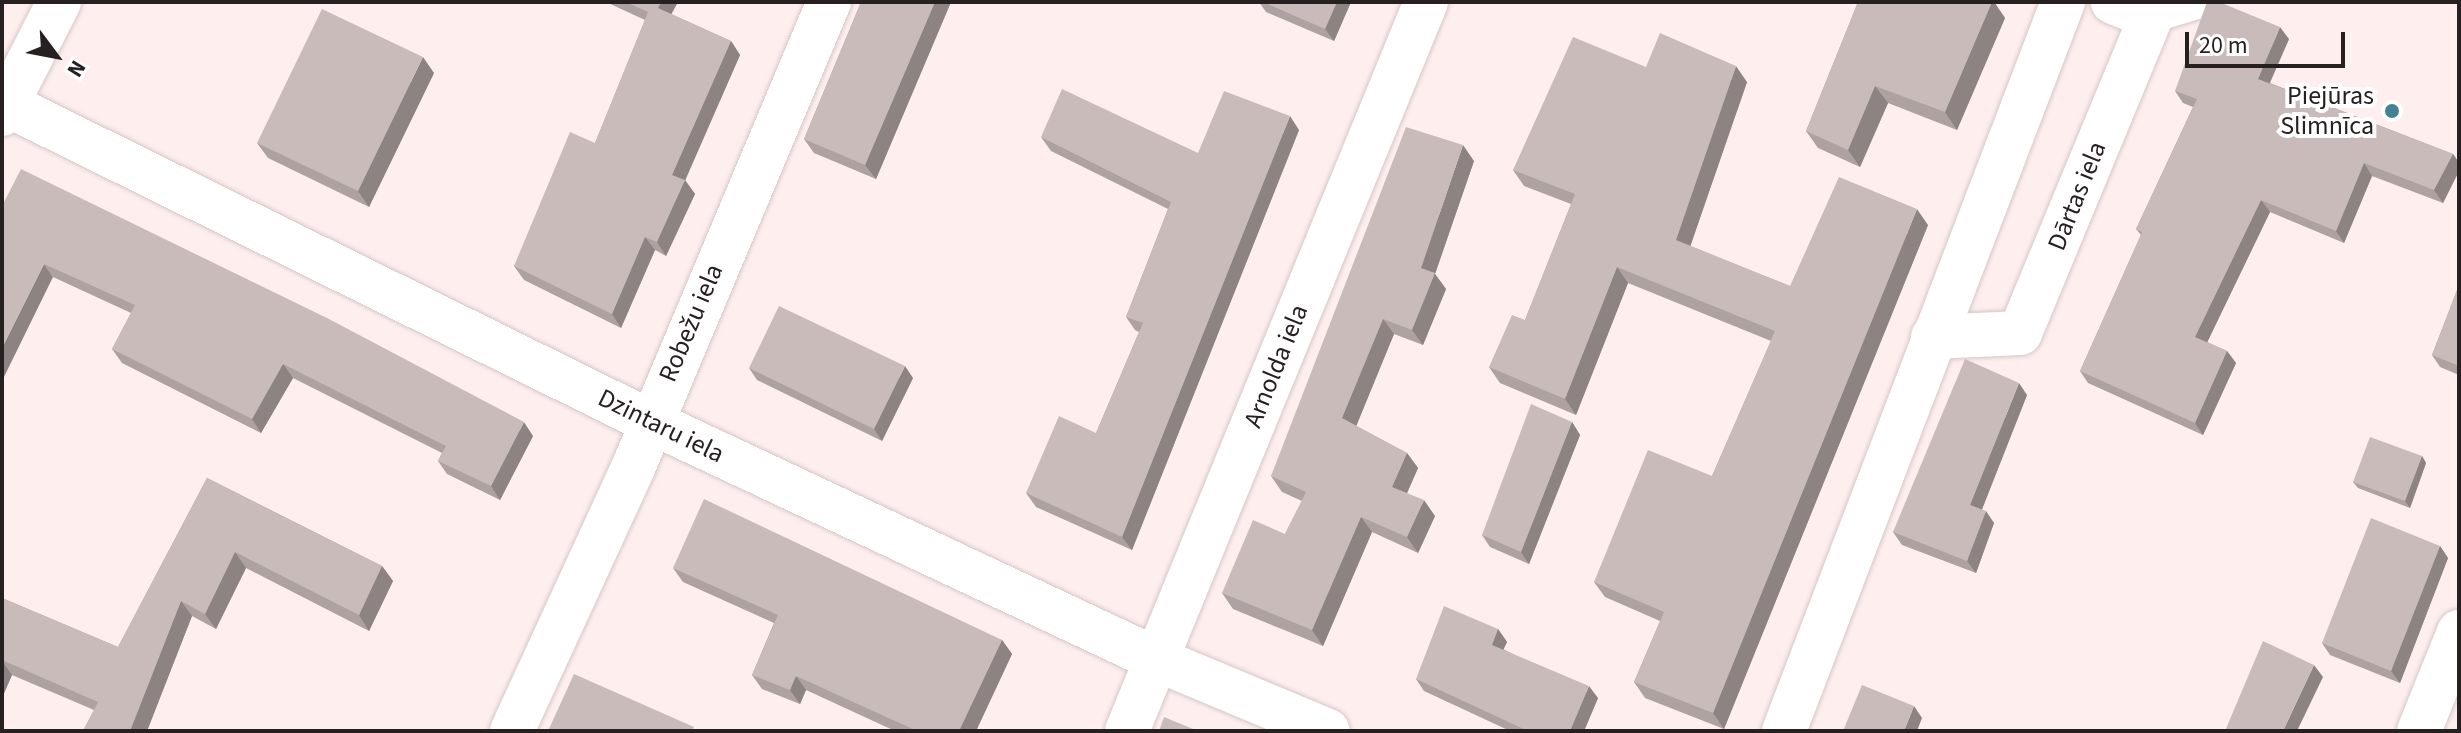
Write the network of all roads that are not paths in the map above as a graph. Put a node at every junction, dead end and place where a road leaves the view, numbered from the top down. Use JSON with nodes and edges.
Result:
{"nodes":[{"id":1,"x":59,"y":2,"type":"edge"},
{"id":2,"x":829,"y":2,"type":"edge"},
{"id":3,"x":1426,"y":2,"type":"edge"},
{"id":4,"x":2063,"y":2,"type":"edge"},
{"id":5,"x":2200,"y":2,"type":"edge"},
{"id":6,"x":2132,"y":9,"type":"edge"},
{"id":7,"x":4,"y":107,"type":"edge"},
{"id":8,"x":1933,"y":337,"type":"junction"},
{"id":9,"x":649,"y":421,"type":"junction"},
{"id":10,"x":2459,"y":632,"type":"edge"},
{"id":11,"x":1156,"y":659,"type":"junction"},
{"id":12,"x":512,"y":731,"type":"edge"},
{"id":13,"x":1127,"y":731,"type":"edge"},
{"id":14,"x":1328,"y":731,"type":"edge"},
{"id":15,"x":1784,"y":731,"type":"edge"},
{"id":16,"x":2419,"y":731,"type":"edge"}],
"edges":[{"from":1,"to":7,"type":"street"},
{"from":2,"to":9,"type":"street","name":"Robežu iela"},
{"from":3,"to":11,"type":"street","name":"Arnolda iela"},
{"from":4,"to":8,"type":"street"},
{"from":5,"to":6,"type":"lane"},
{"from":6,"to":8,"type":"street","name":"Dārtas iela"},
{"from":7,"to":9,"type":"street","name":"Dzintaru iela"},
{"from":8,"to":15,"type":"street"},
{"from":9,"to":11,"type":"street","name":"Dzintaru iela"},
{"from":9,"to":12,"type":"street","name":"Robežu iela"},
{"from":10,"to":16,"type":"street"},
{"from":11,"to":13,"type":"street","name":"Arnolda iela"},
{"from":11,"to":14,"type":"street","name":"Dzintaru iela"}]}
